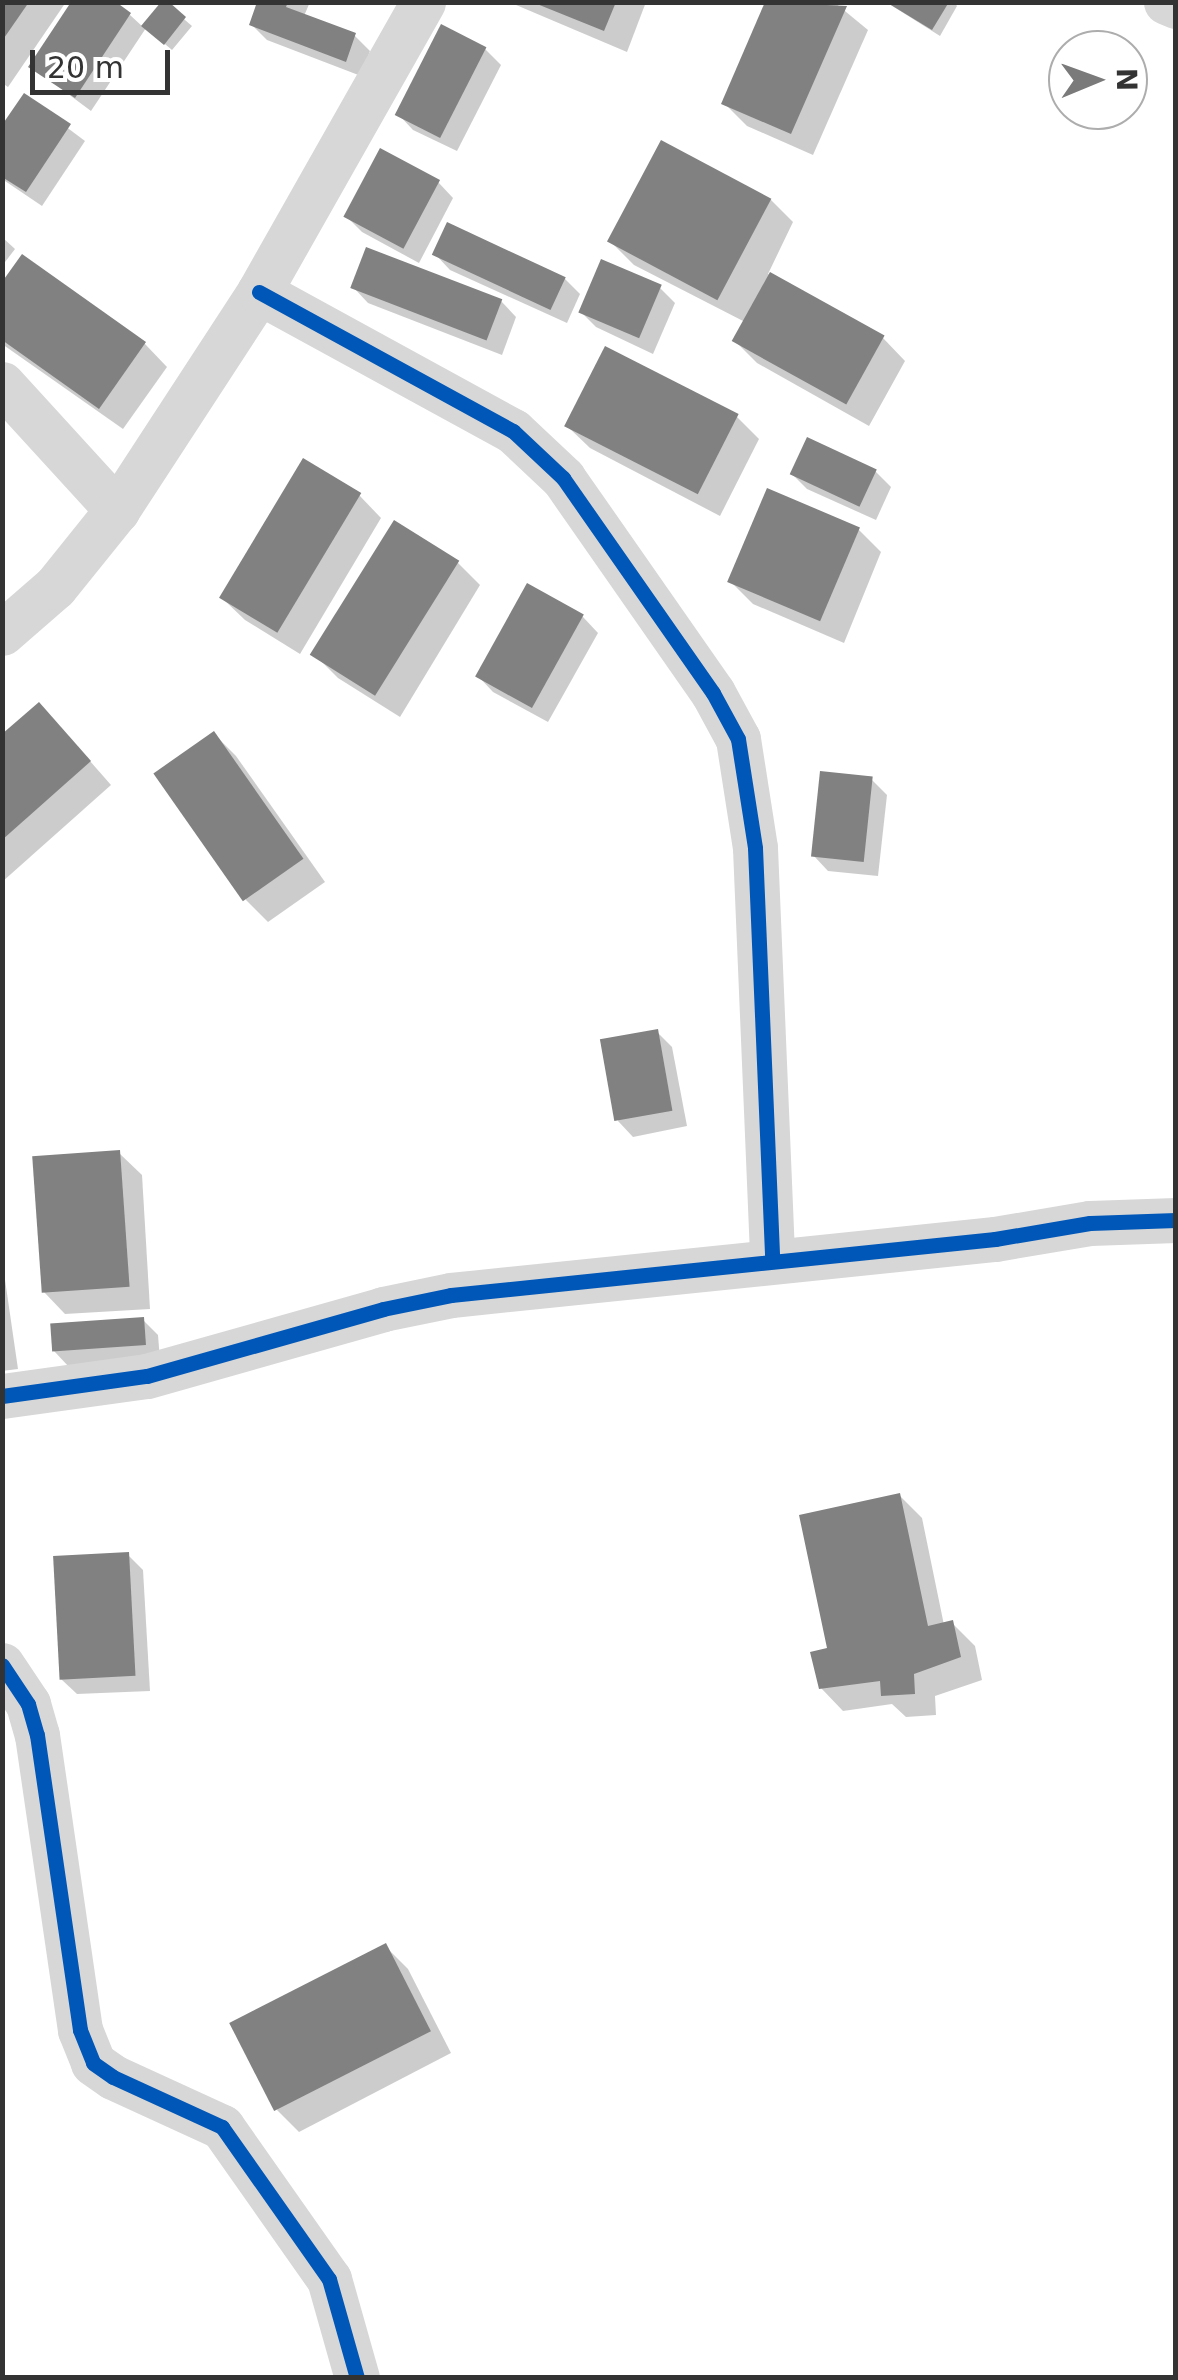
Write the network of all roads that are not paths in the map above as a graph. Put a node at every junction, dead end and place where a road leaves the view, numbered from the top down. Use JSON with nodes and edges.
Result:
{"nodes":[{"id":1,"x":423,"y":2,"type":"edge"},
{"id":2,"x":1166,"y":2,"type":"edge"},
{"id":3,"x":1176,"y":6,"type":"edge"},
{"id":4,"x":259,"y":292,"type":"junction"},
{"id":5,"x":2,"y":384,"type":"edge"},
{"id":6,"x":117,"y":510,"type":"junction"},
{"id":7,"x":2,"y":632,"type":"edge"},
{"id":8,"x":1176,"y":1220,"type":"edge"},
{"id":9,"x":772,"y":1260,"type":"junction"},
{"id":10,"x":2,"y":1396,"type":"edge"},
{"id":11,"x":2,"y":1665,"type":"edge"},
{"id":12,"x":358,"y":2378,"type":"edge"}],
"edges":[{"from":1,"to":4,"type":"street"},
{"from":2,"to":3,"type":"street"},
{"from":4,"to":6,"type":"street"},
{"from":4,"to":9,"type":"street"},
{"from":5,"to":6,"type":"street"},
{"from":6,"to":7,"type":"street"},
{"from":8,"to":9,"type":"street"},
{"from":9,"to":10,"type":"street"},
{"from":11,"to":12,"type":"street"}]}
